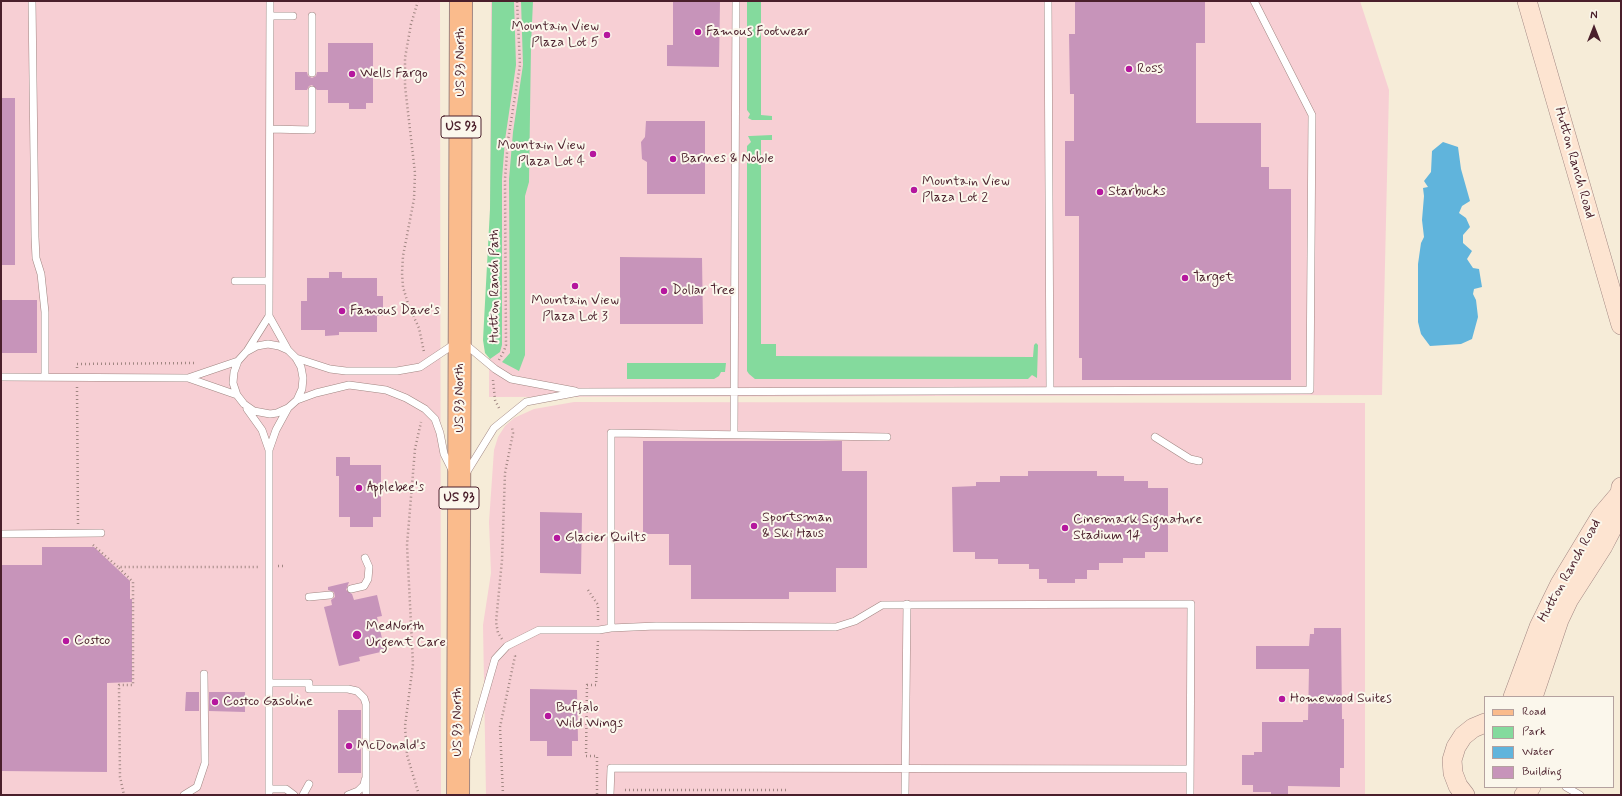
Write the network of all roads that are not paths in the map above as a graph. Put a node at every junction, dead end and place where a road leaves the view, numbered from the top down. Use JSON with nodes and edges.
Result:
{"nodes":[{"id":1,"x":32,"y":1,"type":"edge"},
{"id":2,"x":270,"y":1,"type":"edge"},
{"id":3,"x":461,"y":1,"type":"edge"},
{"id":4,"x":736,"y":1,"type":"edge"},
{"id":5,"x":1048,"y":1,"type":"edge"},
{"id":6,"x":1254,"y":1,"type":"edge"},
{"id":7,"x":1527,"y":1,"type":"edge"},
{"id":8,"x":271,"y":16,"type":"junction"},
{"id":9,"x":293,"y":16,"type":"dead end"},
{"id":10,"x":312,"y":16,"type":"dead end"},
{"id":11,"x":312,"y":72,"type":"dead end"},
{"id":12,"x":312,"y":90,"type":"dead end"},
{"id":13,"x":270,"y":129,"type":"junction"},
{"id":14,"x":234,"y":281,"type":"dead end"},
{"id":15,"x":269,"y":281,"type":"junction"},
{"id":16,"x":269,"y":316,"type":"junction"},
{"id":17,"x":1621,"y":325,"type":"edge"},
{"id":18,"x":460,"y":340,"type":"junction"},
{"id":19,"x":288,"y":350,"type":"junction"},
{"id":20,"x":246,"y":352,"type":"junction"},
{"id":21,"x":296,"y":358,"type":"junction"},
{"id":22,"x":238,"y":361,"type":"junction"},
{"id":23,"x":1,"y":377,"type":"edge"},
{"id":24,"x":45,"y":377,"type":"junction"},
{"id":25,"x":188,"y":378,"type":"junction"},
{"id":26,"x":1050,"y":390,"type":"junction"},
{"id":27,"x":579,"y":392,"type":"junction"},
{"id":28,"x":734,"y":393,"type":"junction"},
{"id":29,"x":237,"y":395,"type":"junction"},
{"id":30,"x":297,"y":400,"type":"junction"},
{"id":31,"x":244,"y":404,"type":"junction"},
{"id":32,"x":288,"y":408,"type":"junction"},
{"id":33,"x":734,"y":433,"type":"junction"},
{"id":34,"x":887,"y":436,"type":"dead end"},
{"id":35,"x":1155,"y":438,"type":"dead end"},
{"id":36,"x":269,"y":450,"type":"junction"},
{"id":37,"x":1199,"y":461,"type":"dead end"},
{"id":38,"x":460,"y":484,"type":"junction"},
{"id":39,"x":1620,"y":491,"type":"edge"},
{"id":40,"x":101,"y":533,"type":"dead end"},
{"id":41,"x":1,"y":534,"type":"edge"},
{"id":42,"x":365,"y":558,"type":"dead end"},
{"id":43,"x":351,"y":589,"type":"dead end"},
{"id":44,"x":330,"y":595,"type":"dead end"},
{"id":45,"x":309,"y":597,"type":"dead end"},
{"id":46,"x":907,"y":604,"type":"junction"},
{"id":47,"x":612,"y":628,"type":"junction"},
{"id":48,"x":204,"y":674,"type":"dead end"},
{"id":49,"x":269,"y":683,"type":"junction"},
{"id":50,"x":1513,"y":696,"type":"edge"},
{"id":51,"x":1533,"y":696,"type":"edge"},
{"id":52,"x":1484,"y":723,"type":"edge"},
{"id":53,"x":905,"y":768,"type":"junction"},
{"id":54,"x":1190,"y":769,"type":"junction"},
{"id":55,"x":366,"y":774,"type":"junction"},
{"id":56,"x":309,"y":784,"type":"dead end"},
{"id":57,"x":1568,"y":788,"type":"edge"},
{"id":58,"x":458,"y":791,"type":"edge"},
{"id":59,"x":269,"y":792,"type":"edge"},
{"id":60,"x":1460,"y":792,"type":"edge"},
{"id":61,"x":184,"y":795,"type":"edge"},
{"id":62,"x":294,"y":795,"type":"edge"},
{"id":63,"x":303,"y":795,"type":"edge"},
{"id":64,"x":348,"y":795,"type":"edge"},
{"id":65,"x":366,"y":795,"type":"edge"},
{"id":66,"x":610,"y":795,"type":"edge"},
{"id":67,"x":905,"y":795,"type":"edge"},
{"id":68,"x":1190,"y":795,"type":"edge"},
{"id":69,"x":1580,"y":795,"type":"edge"}],
"edges":[{"from":1,"to":24,"type":"lane"},
{"from":2,"to":8,"type":"lane"},
{"from":3,"to":18,"type":"main road","name":"US 93 North","number":"US 93"},
{"from":4,"to":28,"type":"lane"},
{"from":5,"to":26,"type":"lane"},
{"from":6,"to":26,"type":"lane"},
{"from":7,"to":17,"type":"main road","name":"Hutton Ranch Road"},
{"from":8,"to":9,"type":"lane"},
{"from":8,"to":13,"type":"lane"},
{"from":10,"to":11,"type":"lane"},
{"from":12,"to":13,"type":"lane"},
{"from":13,"to":15,"type":"lane"},
{"from":14,"to":15,"type":"lane"},
{"from":15,"to":16,"type":"lane"},
{"from":16,"to":19,"type":"lane"},
{"from":16,"to":20,"type":"lane"},
{"from":18,"to":21,"type":"lane"},
{"from":18,"to":27,"type":"lane"},
{"from":18,"to":38,"type":"main road","name":"US 93 North","number":"US 93"},
{"from":19,"to":20,"type":"lane"},
{"from":19,"to":21,"type":"lane"},
{"from":20,"to":22,"type":"lane"},
{"from":21,"to":30,"type":"lane"},
{"from":22,"to":25,"type":"lane"},
{"from":22,"to":29,"type":"lane"},
{"from":23,"to":24,"type":"lane"},
{"from":24,"to":25,"type":"lane"},
{"from":25,"to":29,"type":"lane"},
{"from":26,"to":28,"type":"lane"},
{"from":27,"to":28,"type":"lane"},
{"from":27,"to":38,"type":"lane"},
{"from":28,"to":33,"type":"lane"},
{"from":29,"to":31,"type":"lane"},
{"from":30,"to":32,"type":"lane"},
{"from":30,"to":38,"type":"lane"},
{"from":31,"to":32,"type":"lane"},
{"from":31,"to":36,"type":"lane"},
{"from":32,"to":36,"type":"lane"},
{"from":33,"to":34,"type":"lane"},
{"from":33,"to":47,"type":"lane"},
{"from":35,"to":37,"type":"lane"},
{"from":36,"to":49,"type":"lane"},
{"from":38,"to":58,"type":"main road","name":"US 93 North","number":"US 93"},
{"from":39,"to":50,"type":"main road","name":"Hutton Ranch Road"},
{"from":39,"to":51,"type":"main road","name":"Hutton Ranch Road"},
{"from":40,"to":41,"type":"lane"},
{"from":42,"to":43,"type":"lane"},
{"from":44,"to":45,"type":"lane"},
{"from":46,"to":47,"type":"lane"},
{"from":46,"to":53,"type":"lane"},
{"from":46,"to":54,"type":"lane"},
{"from":47,"to":58,"type":"lane"},
{"from":48,"to":61,"type":"lane"},
{"from":49,"to":55,"type":"lane"},
{"from":49,"to":59,"type":"lane"},
{"from":52,"to":60,"type":"main road"},
{"from":53,"to":54,"type":"lane"},
{"from":53,"to":66,"type":"lane"},
{"from":53,"to":67,"type":"lane"},
{"from":54,"to":68,"type":"lane"},
{"from":55,"to":64,"type":"lane"},
{"from":55,"to":65,"type":"lane"},
{"from":56,"to":63,"type":"lane"},
{"from":57,"to":69,"type":"lane"},
{"from":59,"to":62,"type":"lane"}]}
